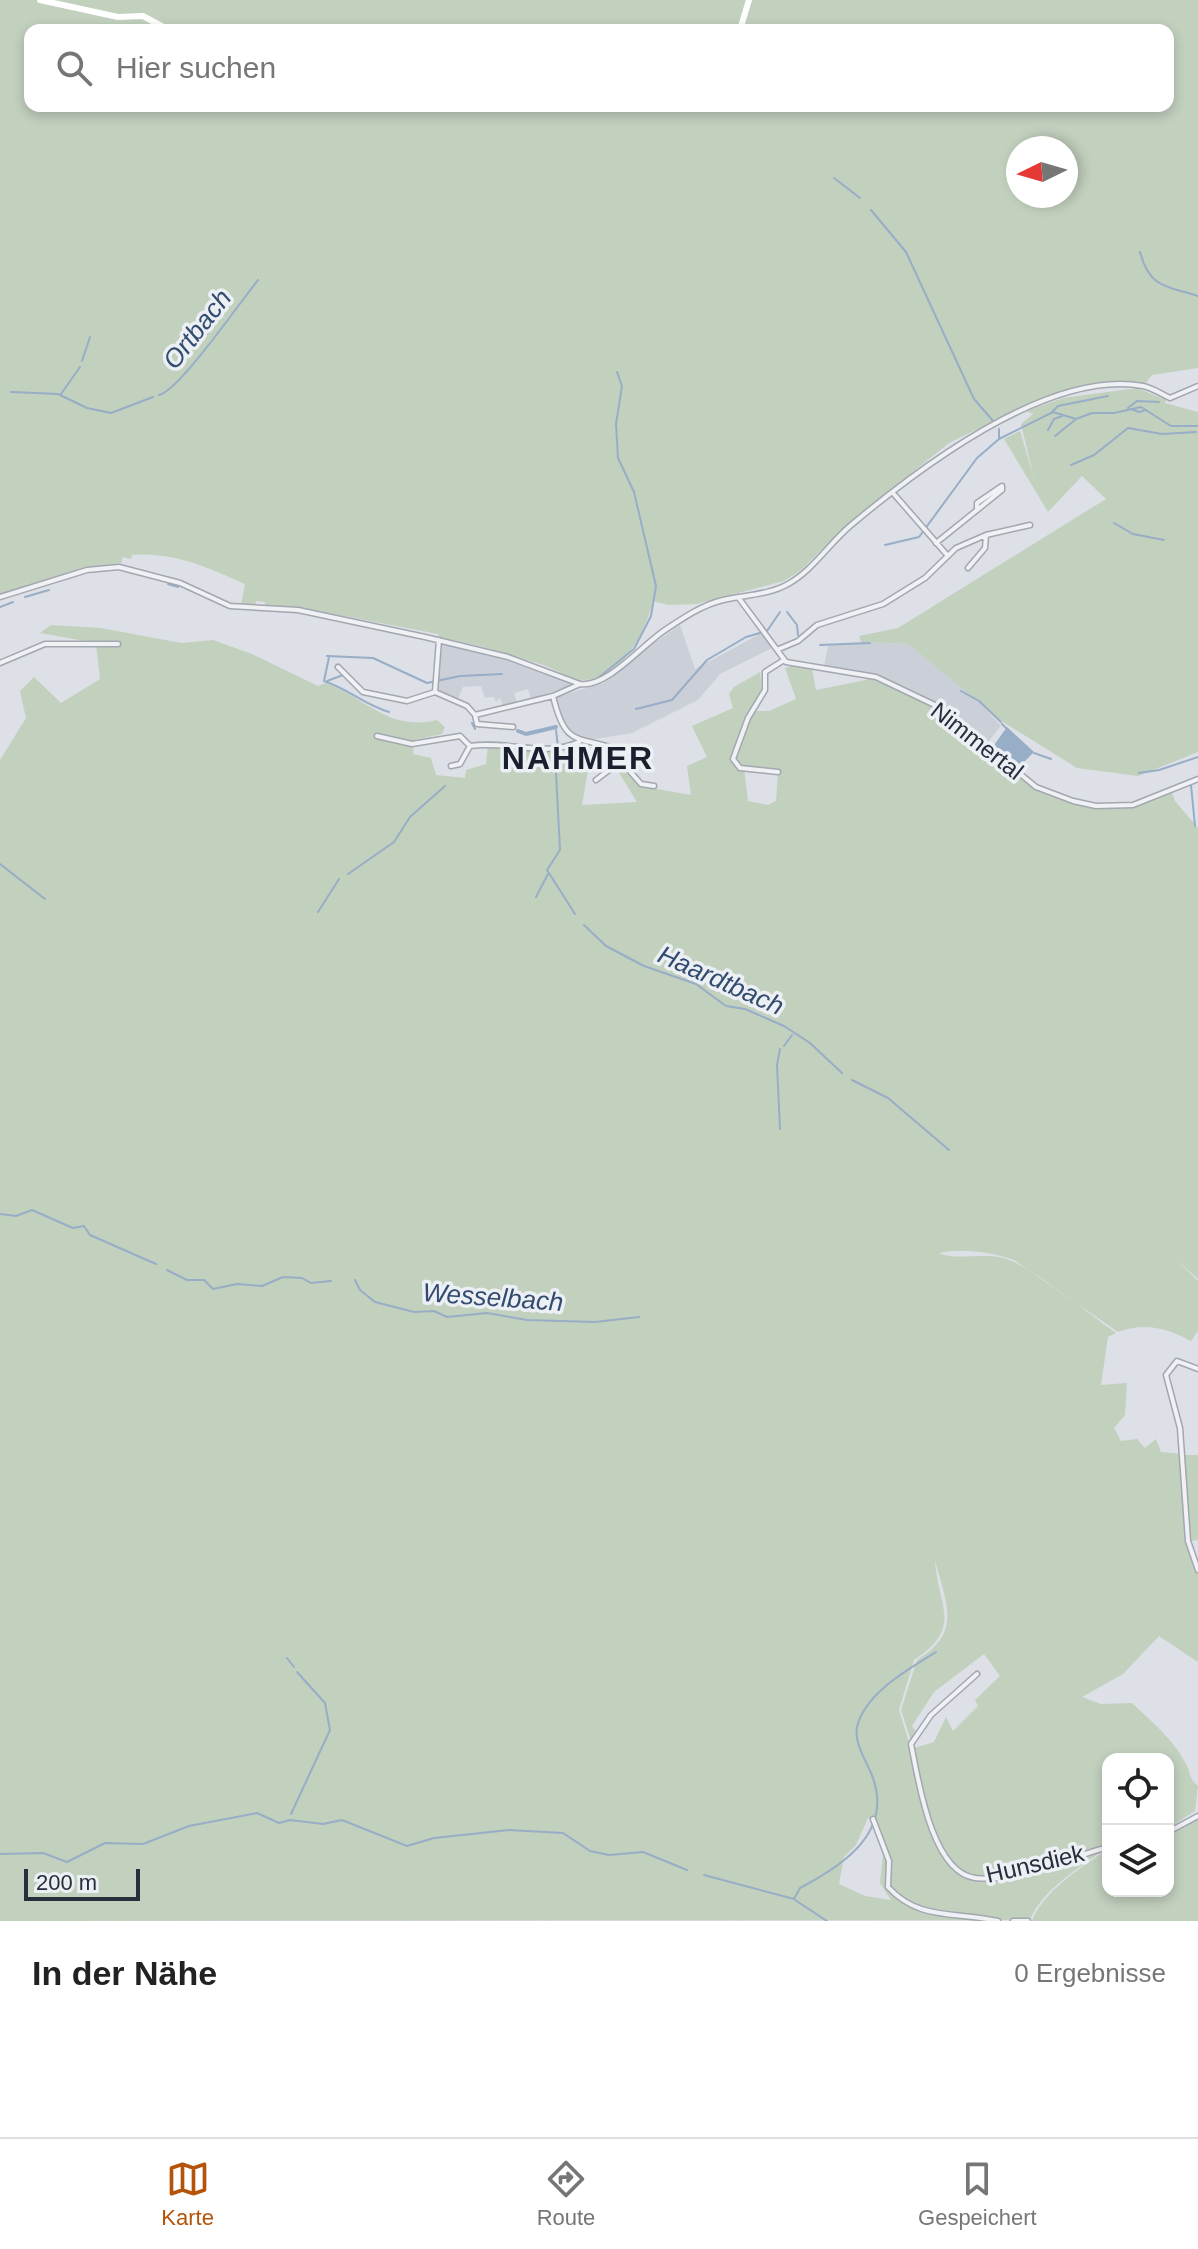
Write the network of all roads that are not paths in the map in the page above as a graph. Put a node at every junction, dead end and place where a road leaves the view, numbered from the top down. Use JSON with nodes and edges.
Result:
{"nodes":[{"id":1,"x":40,"y":0,"type":"edge"},
{"id":2,"x":749,"y":0,"type":"edge"},
{"id":3,"x":159,"y":24,"type":"edge"},
{"id":4,"x":742,"y":24,"type":"edge"},
{"id":5,"x":1198,"y":386,"type":"edge"},
{"id":6,"x":893,"y":493,"type":"junction"},
{"id":7,"x":977,"y":508,"type":"junction"},
{"id":8,"x":1030,"y":525,"type":"dead end"},
{"id":9,"x":986,"y":535,"type":"junction"},
{"id":10,"x":936,"y":543,"type":"junction"},
{"id":11,"x":948,"y":556,"type":"junction"},
{"id":12,"x":968,"y":568,"type":"dead end"},
{"id":13,"x":0,"y":597,"type":"edge"},
{"id":14,"x":738,"y":597,"type":"junction"},
{"id":15,"x":439,"y":640,"type":"junction"},
{"id":16,"x":118,"y":644,"type":"dead end"},
{"id":17,"x":779,"y":649,"type":"junction"},
{"id":18,"x":784,"y":660,"type":"junction"},
{"id":19,"x":0,"y":663,"type":"edge"},
{"id":20,"x":338,"y":667,"type":"dead end"},
{"id":21,"x":580,"y":684,"type":"junction"},
{"id":22,"x":434,"y":686,"type":"junction"},
{"id":23,"x":553,"y":696,"type":"junction"},
{"id":24,"x":475,"y":715,"type":"junction"},
{"id":25,"x":513,"y":727,"type":"dead end"},
{"id":26,"x":377,"y":736,"type":"dead end"},
{"id":27,"x":579,"y":742,"type":"junction"},
{"id":28,"x":470,"y":746,"type":"junction"},
{"id":29,"x":621,"y":761,"type":"junction"},
{"id":30,"x":451,"y":766,"type":"dead end"},
{"id":31,"x":778,"y":772,"type":"dead end"},
{"id":32,"x":1198,"y":779,"type":"edge"},
{"id":33,"x":596,"y":780,"type":"dead end"},
{"id":34,"x":654,"y":786,"type":"dead end"},
{"id":35,"x":1198,"y":1369,"type":"edge"},
{"id":36,"x":1198,"y":1570,"type":"edge"},
{"id":37,"x":977,"y":1674,"type":"dead end"},
{"id":38,"x":1198,"y":1816,"type":"edge"},
{"id":39,"x":874,"y":1821,"type":"dead end"},
{"id":40,"x":1174,"y":1829,"type":"edge"},
{"id":41,"x":1102,"y":1849,"type":"edge"},
{"id":42,"x":998,"y":1921,"type":"edge"},
{"id":43,"x":1013,"y":1921,"type":"edge"},
{"id":44,"x":1028,"y":1921,"type":"edge"}],
"edges":[{"from":1,"to":3,"type":"street"},
{"from":2,"to":4,"type":"street"},
{"from":5,"to":6,"type":"street"},
{"from":6,"to":10,"type":"street"},
{"from":6,"to":14,"type":"street"},
{"from":7,"to":7,"type":"street"},
{"from":7,"to":10,"type":"street"},
{"from":8,"to":9,"type":"street"},
{"from":9,"to":11,"type":"street"},
{"from":9,"to":12,"type":"street"},
{"from":10,"to":11,"type":"street"},
{"from":11,"to":17,"type":"street"},
{"from":13,"to":15,"type":"street"},
{"from":14,"to":17,"type":"street"},
{"from":14,"to":21,"type":"street"},
{"from":15,"to":21,"type":"street"},
{"from":15,"to":22,"type":"street"},
{"from":16,"to":19,"type":"street"},
{"from":17,"to":18,"type":"street"},
{"from":18,"to":31,"type":"street"},
{"from":18,"to":32,"type":"street","name":"Nimmertal"},
{"from":20,"to":22,"type":"street"},
{"from":21,"to":23,"type":"street"},
{"from":22,"to":24,"type":"street"},
{"from":23,"to":24,"type":"street"},
{"from":23,"to":27,"type":"street"},
{"from":24,"to":25,"type":"street"},
{"from":26,"to":28,"type":"street"},
{"from":27,"to":28,"type":"street"},
{"from":27,"to":29,"type":"street"},
{"from":28,"to":30,"type":"street"},
{"from":29,"to":33,"type":"street"},
{"from":29,"to":34,"type":"street"},
{"from":35,"to":36,"type":"street"},
{"from":37,"to":41,"type":"street","name":"Hunsdiek"},
{"from":38,"to":40,"type":"street"},
{"from":39,"to":42,"type":"street"},
{"from":43,"to":44,"type":"street"}]}
